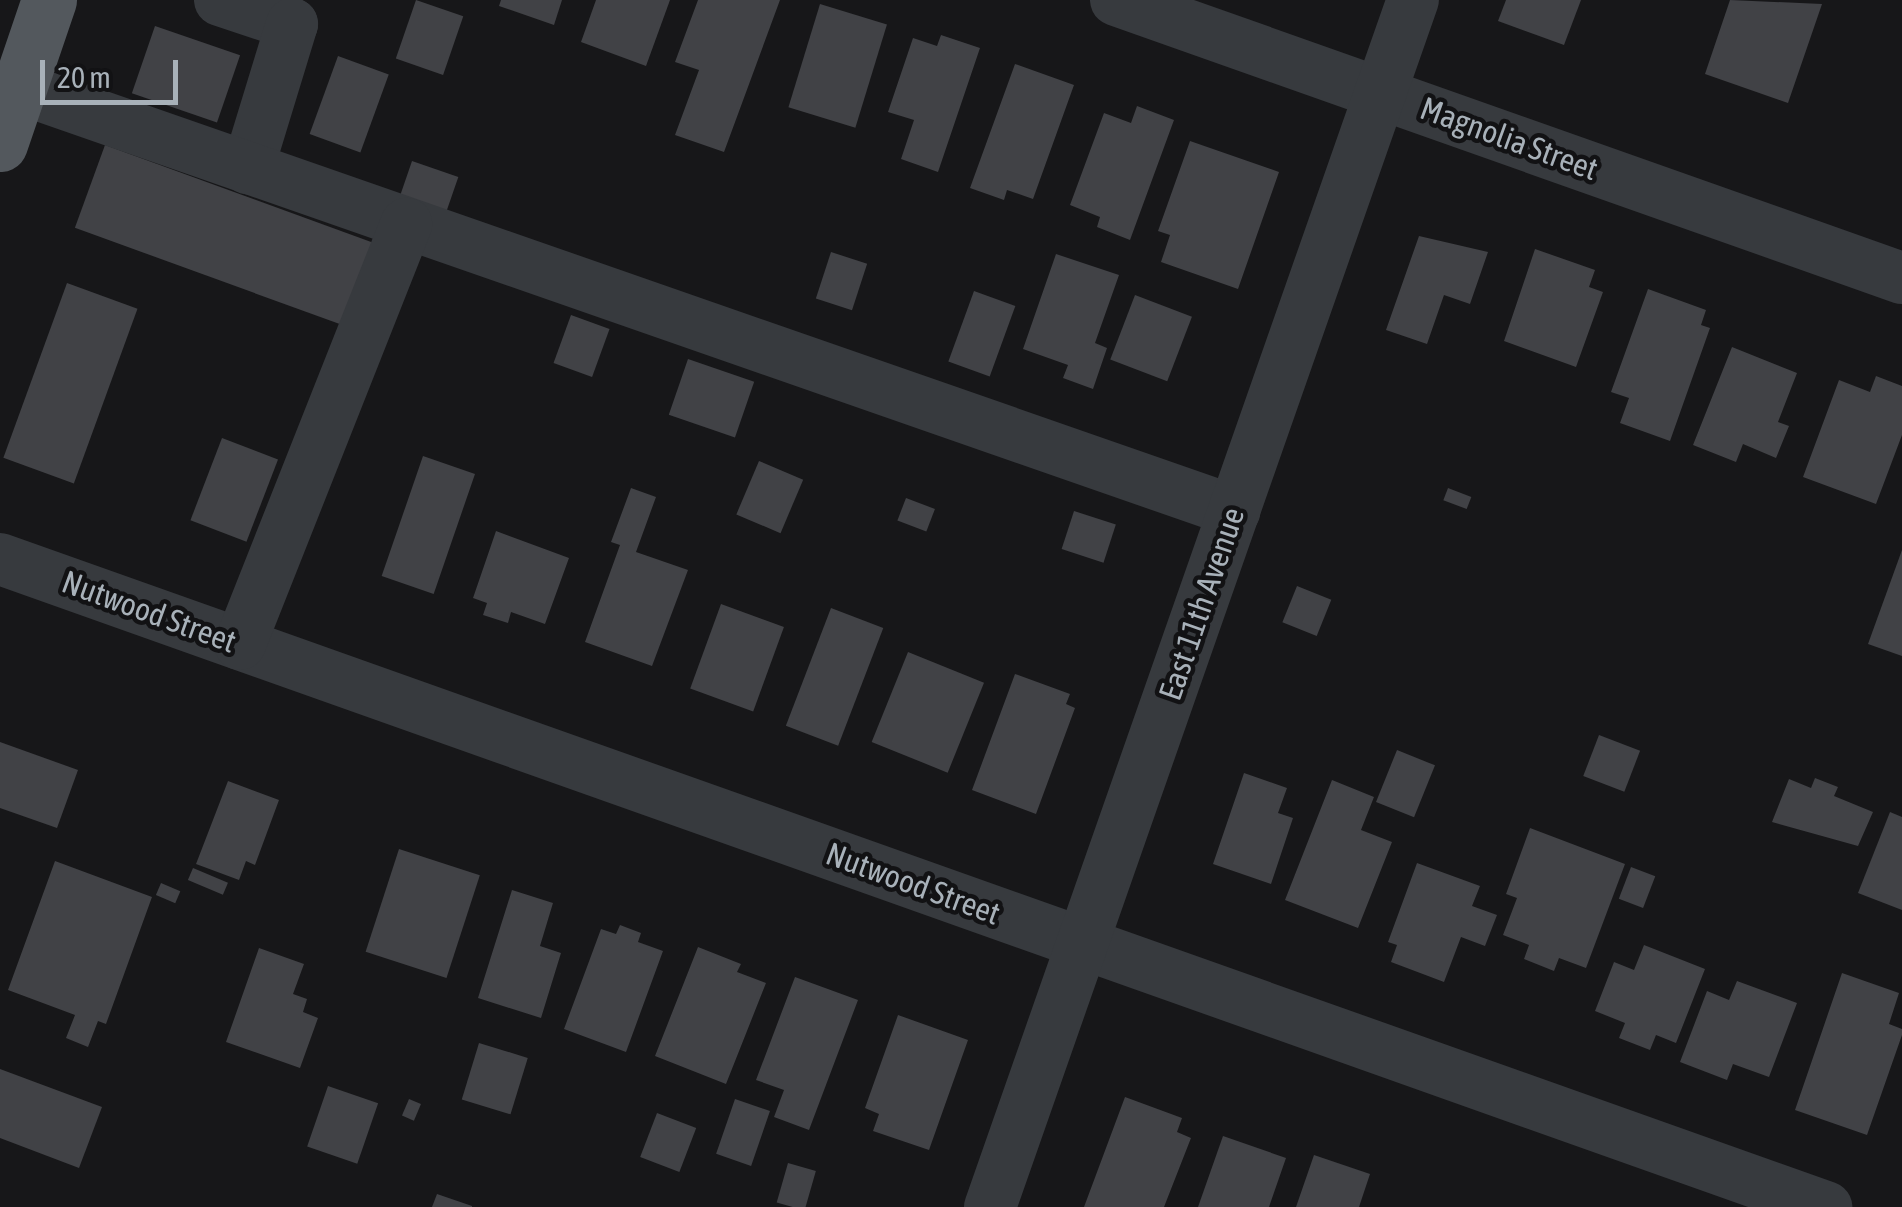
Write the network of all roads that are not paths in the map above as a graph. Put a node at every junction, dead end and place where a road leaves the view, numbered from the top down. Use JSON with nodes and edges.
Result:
{"nodes":[{"id":1,"x":49,"y":0,"type":"edge"},
{"id":2,"x":220,"y":0,"type":"edge"},
{"id":3,"x":1116,"y":0,"type":"edge"},
{"id":4,"x":1413,"y":0,"type":"edge"},
{"id":5,"x":295,"y":12,"type":"edge"},
{"id":6,"x":19,"y":88,"type":"junction"},
{"id":7,"x":1380,"y":93,"type":"junction"},
{"id":8,"x":0,"y":144,"type":"edge"},
{"id":9,"x":248,"y":168,"type":"junction"},
{"id":10,"x":406,"y":224,"type":"junction"},
{"id":11,"x":1902,"y":278,"type":"edge"},
{"id":12,"x":1234,"y":511,"type":"junction"},
{"id":13,"x":0,"y":559,"type":"edge"},
{"id":14,"x":240,"y":644,"type":"junction"},
{"id":15,"x":1084,"y":945,"type":"junction"},
{"id":16,"x":990,"y":1207,"type":"edge"},
{"id":17,"x":1826,"y":1207,"type":"edge"}],
"edges":[{"from":1,"to":6,"type":"main road"},
{"from":2,"to":5,"type":"street"},
{"from":3,"to":7,"type":"street","name":"Magnolia Street"},
{"from":4,"to":7,"type":"street","name":"East 11th Avenue"},
{"from":5,"to":9,"type":"street"},
{"from":6,"to":8,"type":"main road"},
{"from":6,"to":9,"type":"street"},
{"from":7,"to":11,"type":"street","name":"Magnolia Street"},
{"from":7,"to":12,"type":"street","name":"East 11th Avenue"},
{"from":9,"to":10,"type":"street"},
{"from":10,"to":12,"type":"street"},
{"from":10,"to":14,"type":"street"},
{"from":12,"to":15,"type":"street","name":"East 11th Avenue"},
{"from":13,"to":14,"type":"street","name":"Nutwood Street"},
{"from":14,"to":15,"type":"street","name":"Nutwood Street"},
{"from":15,"to":16,"type":"street","name":"East 11th Avenue"},
{"from":15,"to":17,"type":"street","name":"Nutwood Street"}]}
